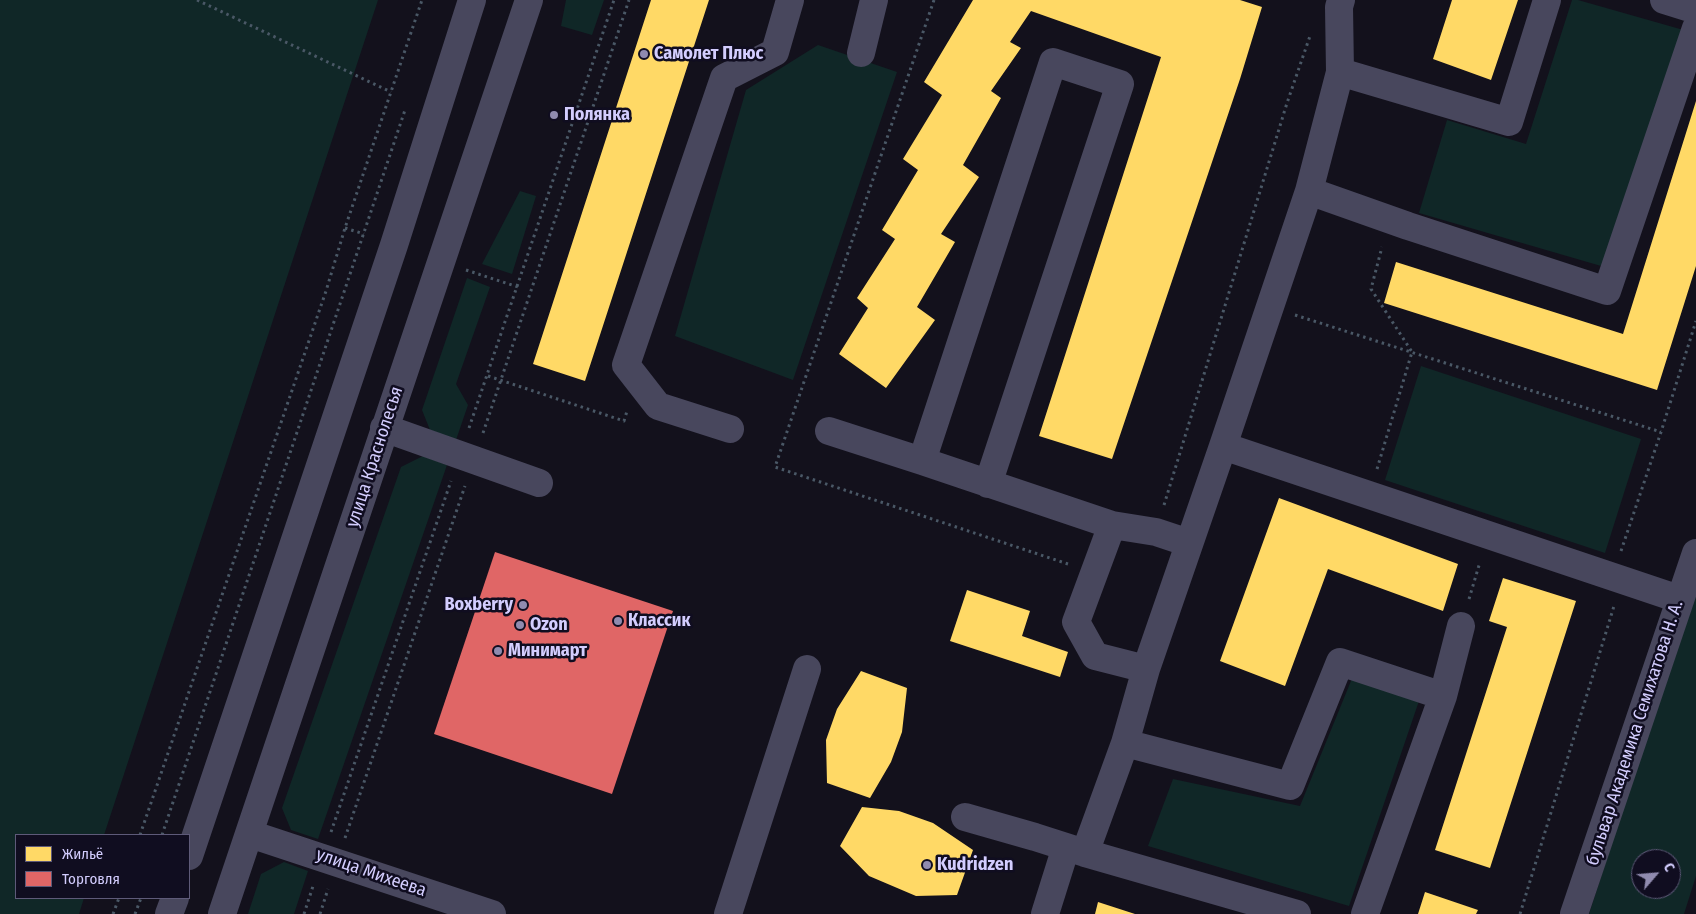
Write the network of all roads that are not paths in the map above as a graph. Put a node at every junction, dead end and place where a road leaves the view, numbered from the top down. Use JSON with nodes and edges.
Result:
{"nodes":[{"id":1,"x":472,"y":0,"type":"edge"},
{"id":2,"x":529,"y":0,"type":"edge"},
{"id":3,"x":790,"y":0,"type":"edge"},
{"id":4,"x":874,"y":0,"type":"edge"},
{"id":5,"x":1341,"y":0,"type":"edge"},
{"id":6,"x":1547,"y":0,"type":"edge"},
{"id":7,"x":1664,"y":0,"type":"edge"},
{"id":8,"x":1696,"y":10,"type":"edge"},
{"id":9,"x":1696,"y":28,"type":"edge"},
{"id":10,"x":861,"y":53,"type":"dead end"},
{"id":11,"x":1340,"y":72,"type":"junction"},
{"id":12,"x":1309,"y":191,"type":"junction"},
{"id":13,"x":384,"y":428,"type":"junction"},
{"id":14,"x":730,"y":429,"type":"dead end"},
{"id":15,"x":829,"y":431,"type":"dead end"},
{"id":16,"x":1224,"y":446,"type":"junction"},
{"id":17,"x":922,"y":461,"type":"junction"},
{"id":18,"x":539,"y":483,"type":"dead end"},
{"id":19,"x":988,"y":484,"type":"junction"},
{"id":20,"x":1112,"y":525,"type":"junction"},
{"id":21,"x":1189,"y":543,"type":"junction"},
{"id":22,"x":1696,"y":553,"type":"edge"},
{"id":23,"x":1679,"y":599,"type":"junction"},
{"id":24,"x":1461,"y":626,"type":"road end"},
{"id":25,"x":807,"y":669,"type":"dead end"},
{"id":26,"x":1146,"y":669,"type":"junction"},
{"id":27,"x":1443,"y":696,"type":"junction"},
{"id":28,"x":1125,"y":743,"type":"junction"},
{"id":29,"x":965,"y":817,"type":"dead end"},
{"id":30,"x":250,"y":834,"type":"junction"},
{"id":31,"x":1076,"y":850,"type":"junction"},
{"id":32,"x":190,"y":853,"type":"edge"},
{"id":33,"x":175,"y":899,"type":"edge"},
{"id":34,"x":169,"y":914,"type":"edge"},
{"id":35,"x":222,"y":914,"type":"edge"},
{"id":36,"x":492,"y":914,"type":"edge"},
{"id":37,"x":728,"y":914,"type":"edge"},
{"id":38,"x":1044,"y":914,"type":"edge"},
{"id":39,"x":1297,"y":914,"type":"edge"},
{"id":40,"x":1365,"y":914,"type":"edge"},
{"id":41,"x":1574,"y":914,"type":"edge"}],
"edges":[{"from":1,"to":32,"type":"street"},
{"from":2,"to":13,"type":"street","name":"улица Краснолесья"},
{"from":3,"to":14,"type":"street"},
{"from":4,"to":10,"type":"street"},
{"from":5,"to":11,"type":"street"},
{"from":6,"to":11,"type":"street"},
{"from":7,"to":8,"type":"street"},
{"from":9,"to":12,"type":"street"},
{"from":11,"to":12,"type":"street"},
{"from":12,"to":16,"type":"street"},
{"from":13,"to":18,"type":"street"},
{"from":13,"to":30,"type":"street","name":"улица Краснолесья"},
{"from":15,"to":17,"type":"street"},
{"from":16,"to":21,"type":"street"},
{"from":16,"to":23,"type":"street"},
{"from":17,"to":19,"type":"street"},
{"from":17,"to":19,"type":"street"},
{"from":19,"to":20,"type":"street"},
{"from":20,"to":21,"type":"street"},
{"from":20,"to":26,"type":"street"},
{"from":21,"to":26,"type":"street"},
{"from":22,"to":23,"type":"street","name":"бульвар Академика Семихатова Н. А."},
{"from":23,"to":41,"type":"street","name":"бульвар Академика Семихатова Н. А."},
{"from":24,"to":27,"type":"street"},
{"from":25,"to":37,"type":"street"},
{"from":26,"to":28,"type":"street"},
{"from":27,"to":28,"type":"street"},
{"from":27,"to":40,"type":"street"},
{"from":28,"to":31,"type":"street"},
{"from":29,"to":31,"type":"street"},
{"from":30,"to":35,"type":"street","name":"улица Краснолесья"},
{"from":30,"to":36,"type":"street","name":"улица Михеева"},
{"from":31,"to":38,"type":"street"},
{"from":31,"to":39,"type":"street"},
{"from":33,"to":34,"type":"street"}]}
